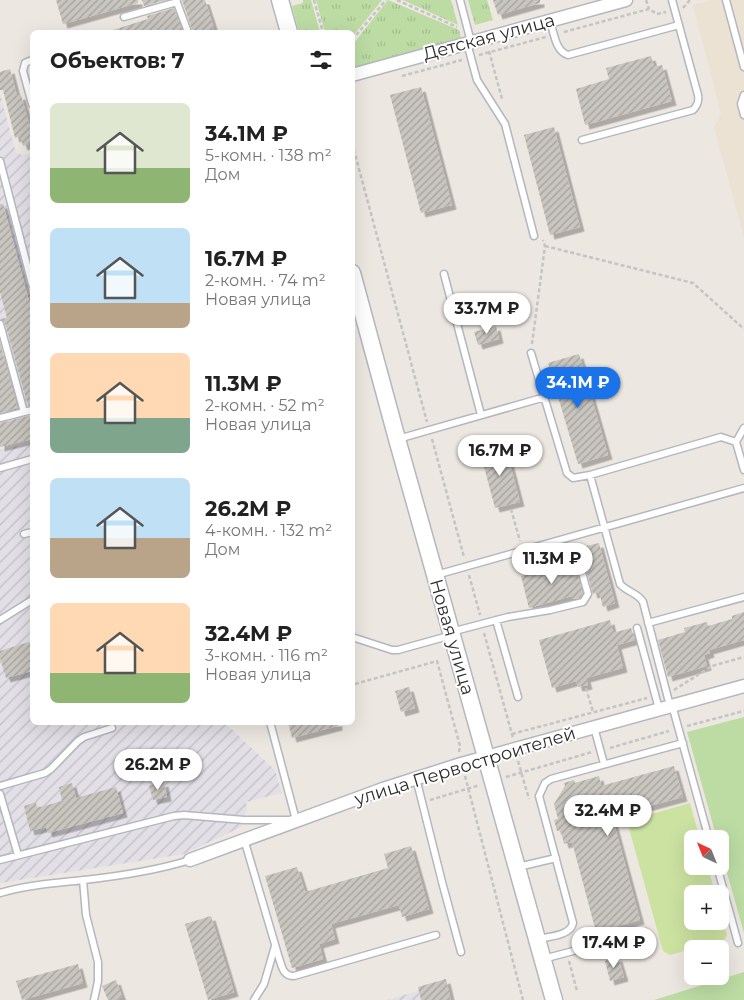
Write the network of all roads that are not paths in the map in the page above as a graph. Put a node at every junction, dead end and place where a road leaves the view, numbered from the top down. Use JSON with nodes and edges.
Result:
{"nodes":[{"id":1,"x":280,"y":0,"type":"edge"},
{"id":2,"x":460,"y":0,"type":"edge"},
{"id":3,"x":626,"y":0,"type":"edge"},
{"id":4,"x":672,"y":0,"type":"edge"},
{"id":5,"x":726,"y":0,"type":"edge"},
{"id":6,"x":176,"y":1,"type":"edge"},
{"id":7,"x":124,"y":17,"type":"dead end"},
{"id":8,"x":550,"y":20,"type":"junction"},
{"id":9,"x":679,"y":25,"type":"junction"},
{"id":10,"x":187,"y":30,"type":"edge"},
{"id":11,"x":288,"y":30,"type":"edge"},
{"id":12,"x":469,"y":39,"type":"junction"},
{"id":13,"x":30,"y":61,"type":"edge"},
{"id":14,"x":744,"y":67,"type":"edge"},
{"id":15,"x":355,"y":74,"type":"edge"},
{"id":16,"x":744,"y":95,"type":"edge"},
{"id":17,"x":30,"y":97,"type":"edge"},
{"id":18,"x":744,"y":116,"type":"edge"},
{"id":19,"x":582,"y":140,"type":"dead end"},
{"id":20,"x":0,"y":161,"type":"edge"},
{"id":21,"x":534,"y":236,"type":"dead end"},
{"id":22,"x":444,"y":274,"type":"dead end"},
{"id":23,"x":30,"y":276,"type":"edge"},
{"id":24,"x":355,"y":287,"type":"edge"},
{"id":25,"x":0,"y":324,"type":"edge"},
{"id":26,"x":531,"y":353,"type":"dead end"},
{"id":27,"x":545,"y":398,"type":"junction"},
{"id":28,"x":30,"y":410,"type":"edge"},
{"id":29,"x":24,"y":412,"type":"junction"},
{"id":30,"x":481,"y":415,"type":"junction"},
{"id":31,"x":0,"y":418,"type":"edge"},
{"id":32,"x":744,"y":428,"type":"edge"},
{"id":33,"x":397,"y":439,"type":"junction"},
{"id":34,"x":736,"y":442,"type":"junction"},
{"id":35,"x":30,"y":460,"type":"edge"},
{"id":36,"x":0,"y":468,"type":"edge"},
{"id":37,"x":744,"y":470,"type":"edge"},
{"id":38,"x":590,"y":475,"type":"junction"},
{"id":39,"x":744,"y":488,"type":"edge"},
{"id":40,"x":605,"y":528,"type":"junction"},
{"id":41,"x":30,"y":532,"type":"edge"},
{"id":42,"x":24,"y":534,"type":"dead end"},
{"id":43,"x":577,"y":554,"type":"dead end"},
{"id":44,"x":435,"y":575,"type":"junction"},
{"id":45,"x":744,"y":597,"type":"edge"},
{"id":46,"x":30,"y":601,"type":"edge"},
{"id":47,"x":0,"y":620,"type":"edge"},
{"id":48,"x":496,"y":620,"type":"junction"},
{"id":49,"x":648,"y":623,"type":"junction"},
{"id":50,"x":637,"y":628,"type":"dead end"},
{"id":51,"x":451,"y":634,"type":"junction"},
{"id":52,"x":355,"y":638,"type":"edge"},
{"id":53,"x":744,"y":686,"type":"edge"},
{"id":54,"x":518,"y":697,"type":"dead end"},
{"id":55,"x":667,"y":707,"type":"junction"},
{"id":56,"x":271,"y":725,"type":"edge"},
{"id":57,"x":594,"y":727,"type":"junction"},
{"id":58,"x":112,"y":728,"type":"dead end"},
{"id":59,"x":683,"y":743,"type":"junction"},
{"id":60,"x":486,"y":756,"type":"junction"},
{"id":61,"x":604,"y":764,"type":"junction"},
{"id":62,"x":416,"y":778,"type":"junction"},
{"id":63,"x":0,"y":786,"type":"edge"},
{"id":64,"x":0,"y":794,"type":"edge"},
{"id":65,"x":296,"y":820,"type":"junction"},
{"id":66,"x":707,"y":830,"type":"edge"},
{"id":67,"x":244,"y":839,"type":"junction"},
{"id":68,"x":18,"y":855,"type":"junction"},
{"id":69,"x":556,"y":858,"type":"junction"},
{"id":70,"x":0,"y":860,"type":"edge"},
{"id":71,"x":190,"y":860,"type":"joint"},
{"id":72,"x":517,"y":868,"type":"junction"},
{"id":73,"x":719,"y":875,"type":"edge"},
{"id":74,"x":83,"y":880,"type":"junction"},
{"id":75,"x":0,"y":893,"type":"edge"},
{"id":76,"x":645,"y":932,"type":"dead end"},
{"id":77,"x":436,"y":935,"type":"dead end"},
{"id":78,"x":537,"y":939,"type":"junction"},
{"id":79,"x":738,"y":943,"type":"dead end"},
{"id":80,"x":275,"y":946,"type":"junction"},
{"id":81,"x":461,"y":952,"type":"dead end"},
{"id":82,"x":543,"y":959,"type":"junction"},
{"id":83,"x":94,"y":1000,"type":"edge"},
{"id":84,"x":254,"y":1000,"type":"edge"},
{"id":85,"x":554,"y":1000,"type":"edge"}],
"edges":[{"from":1,"to":11,"type":"street"},
{"from":2,"to":12,"type":"lane"},
{"from":3,"to":8,"type":"street","name":"Детская улица"},
{"from":4,"to":9,"type":"lane"},
{"from":5,"to":14,"type":"lane"},
{"from":6,"to":7,"type":"lane"},
{"from":6,"to":10,"type":"lane"},
{"from":8,"to":9,"type":"lane"},
{"from":8,"to":12,"type":"street","name":"Детская улица"},
{"from":9,"to":19,"type":"lane"},
{"from":12,"to":15,"type":"street","name":"Детская улица"},
{"from":12,"to":21,"type":"lane"},
{"from":13,"to":17,"type":"lane"},
{"from":16,"to":18,"type":"lane"},
{"from":20,"to":23,"type":"lane"},
{"from":22,"to":30,"type":"lane"},
{"from":24,"to":33,"type":"street","name":"Новая улица"},
{"from":25,"to":29,"type":"lane"},
{"from":26,"to":27,"type":"lane"},
{"from":27,"to":30,"type":"lane"},
{"from":27,"to":38,"type":"lane"},
{"from":28,"to":29,"type":"lane"},
{"from":29,"to":31,"type":"lane"},
{"from":30,"to":33,"type":"lane"},
{"from":32,"to":34,"type":"lane"},
{"from":33,"to":44,"type":"street","name":"Новая улица"},
{"from":34,"to":37,"type":"lane"},
{"from":34,"to":38,"type":"lane"},
{"from":35,"to":36,"type":"lane"},
{"from":38,"to":40,"type":"lane"},
{"from":39,"to":40,"type":"lane"},
{"from":40,"to":44,"type":"lane"},
{"from":40,"to":49,"type":"lane"},
{"from":41,"to":42,"type":"lane"},
{"from":43,"to":48,"type":"lane"},
{"from":44,"to":51,"type":"street","name":"Новая улица"},
{"from":45,"to":49,"type":"lane"},
{"from":46,"to":47,"type":"lane"},
{"from":48,"to":51,"type":"lane"},
{"from":48,"to":54,"type":"lane"},
{"from":49,"to":55,"type":"lane"},
{"from":50,"to":55,"type":"lane"},
{"from":51,"to":52,"type":"lane"},
{"from":51,"to":60,"type":"street","name":"Новая улица"},
{"from":53,"to":55,"type":"street","name":"улица Первостроителей"},
{"from":55,"to":57,"type":"street","name":"улица Первостроителей"},
{"from":55,"to":59,"type":"lane"},
{"from":56,"to":65,"type":"lane"},
{"from":57,"to":60,"type":"street","name":"улица Первостроителей"},
{"from":57,"to":61,"type":"lane"},
{"from":58,"to":63,"type":"lane"},
{"from":59,"to":61,"type":"lane"},
{"from":59,"to":66,"type":"lane"},
{"from":60,"to":62,"type":"street","name":"улица Первостроителей"},
{"from":60,"to":72,"type":"street","name":"Новая улица"},
{"from":61,"to":69,"type":"lane"},
{"from":62,"to":65,"type":"street","name":"улица Первостроителей"},
{"from":62,"to":81,"type":"lane"},
{"from":64,"to":68,"type":"lane"},
{"from":65,"to":67,"type":"street","name":"улица Первостроителей"},
{"from":65,"to":68,"type":"lane"},
{"from":67,"to":71,"type":"street","name":"улица Первостроителей"},
{"from":67,"to":80,"type":"lane"},
{"from":68,"to":70,"type":"lane"},
{"from":69,"to":72,"type":"lane"},
{"from":69,"to":78,"type":"lane"},
{"from":71,"to":74,"type":"lane"},
{"from":72,"to":78,"type":"street","name":"Новая улица"},
{"from":73,"to":79,"type":"lane"},
{"from":74,"to":75,"type":"lane"},
{"from":74,"to":83,"type":"lane"},
{"from":76,"to":82,"type":"lane"},
{"from":77,"to":80,"type":"lane"},
{"from":78,"to":82,"type":"street","name":"Новая улица"},
{"from":80,"to":84,"type":"lane"},
{"from":82,"to":85,"type":"street","name":"Новая улица"}]}
